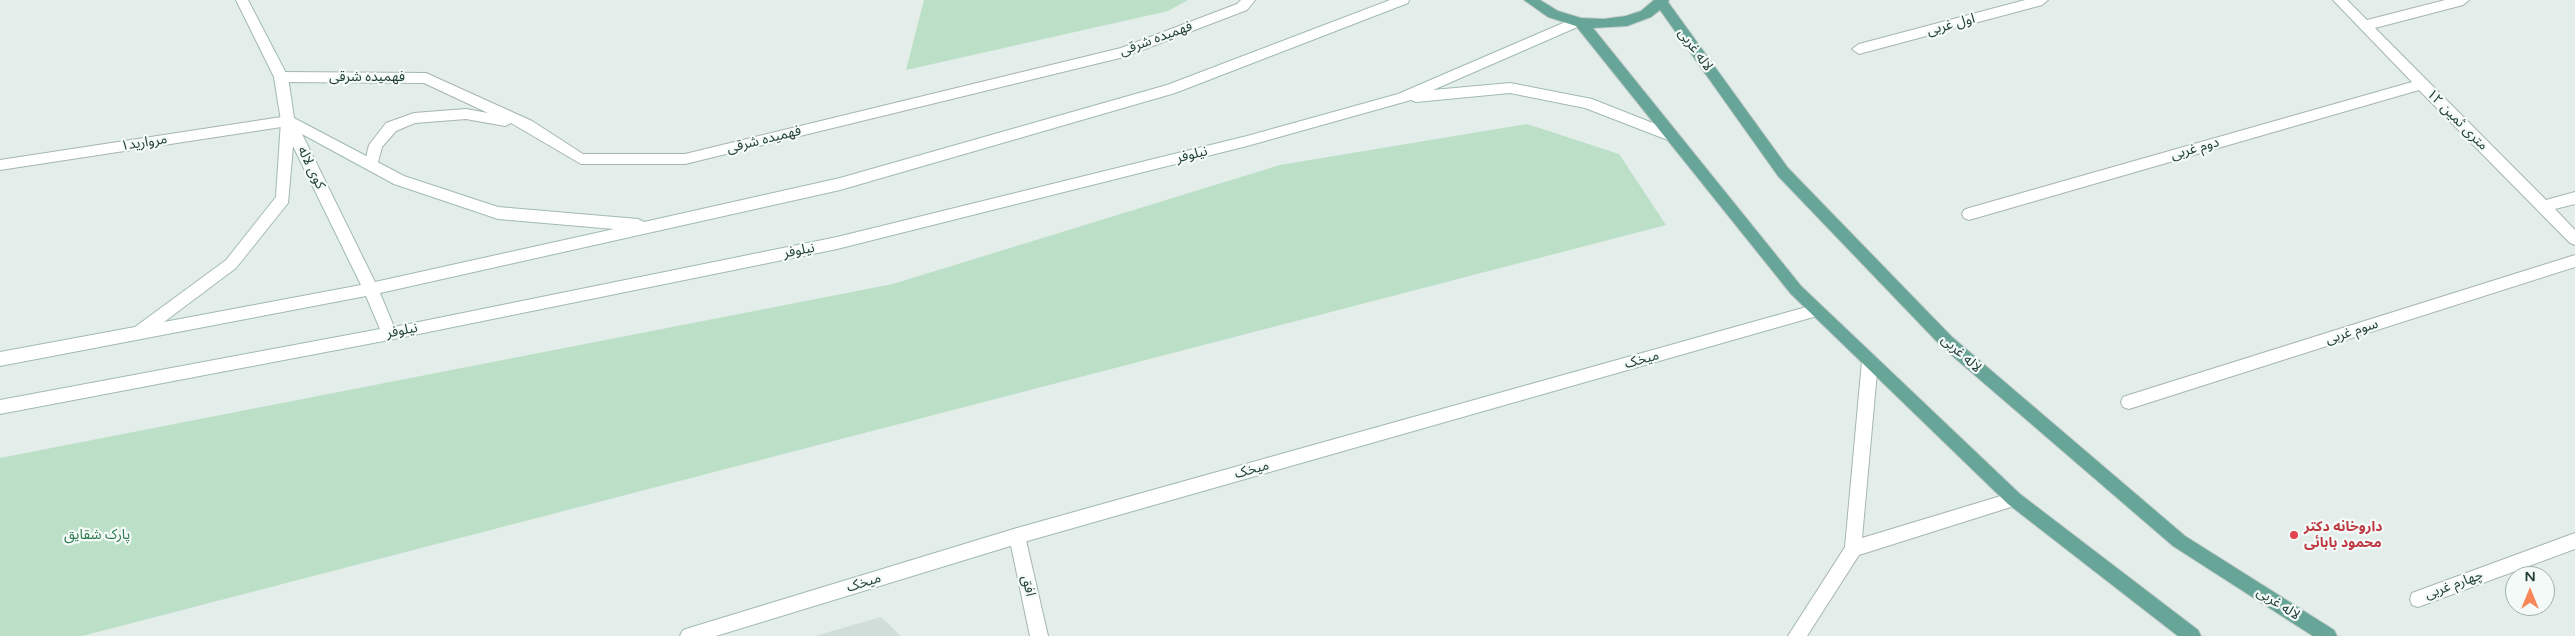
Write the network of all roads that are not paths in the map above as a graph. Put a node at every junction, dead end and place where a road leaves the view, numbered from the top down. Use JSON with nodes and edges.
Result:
{"nodes":[{"id":1,"x":242,"y":0,"type":"edge"},
{"id":2,"x":1249,"y":0,"type":"edge"},
{"id":3,"x":1403,"y":0,"type":"edge"},
{"id":4,"x":1530,"y":0,"type":"edge"},
{"id":5,"x":2042,"y":0,"type":"edge"},
{"id":6,"x":2339,"y":0,"type":"edge"},
{"id":7,"x":2463,"y":0,"type":"edge"},
{"id":8,"x":1662,"y":1,"type":"edge"},
{"id":9,"x":1579,"y":22,"type":"junction"},
{"id":10,"x":2364,"y":26,"type":"junction"},
{"id":11,"x":1859,"y":49,"type":"dead end"},
{"id":12,"x":281,"y":77,"type":"junction"},
{"id":13,"x":2422,"y":84,"type":"junction"},
{"id":14,"x":1402,"y":98,"type":"junction"},
{"id":15,"x":288,"y":121,"type":"junction"},
{"id":16,"x":527,"y":126,"type":"junction"},
{"id":17,"x":1672,"y":136,"type":"junction"},
{"id":18,"x":0,"y":165,"type":"edge"},
{"id":19,"x":371,"y":166,"type":"junction"},
{"id":20,"x":2575,"y":198,"type":"edge"},
{"id":21,"x":2543,"y":207,"type":"junction"},
{"id":22,"x":1969,"y":214,"type":"dead end"},
{"id":23,"x":655,"y":226,"type":"junction"},
{"id":24,"x":2575,"y":239,"type":"edge"},
{"id":25,"x":2575,"y":261,"type":"edge"},
{"id":26,"x":371,"y":289,"type":"junction"},
{"id":27,"x":1818,"y":310,"type":"junction"},
{"id":28,"x":136,"y":334,"type":"junction"},
{"id":29,"x":389,"y":334,"type":"junction"},
{"id":30,"x":0,"y":359,"type":"edge"},
{"id":31,"x":1870,"y":361,"type":"junction"},
{"id":32,"x":2129,"y":402,"type":"dead end"},
{"id":33,"x":0,"y":407,"type":"edge"},
{"id":34,"x":2014,"y":500,"type":"junction"},
{"id":35,"x":1017,"y":536,"type":"junction"},
{"id":36,"x":2575,"y":541,"type":"edge"},
{"id":37,"x":1853,"y":549,"type":"junction"},
{"id":38,"x":2418,"y":599,"type":"dead end"},
{"id":39,"x":689,"y":636,"type":"edge"},
{"id":40,"x":1039,"y":636,"type":"edge"},
{"id":41,"x":1797,"y":636,"type":"edge"},
{"id":42,"x":2192,"y":636,"type":"edge"},
{"id":43,"x":2328,"y":636,"type":"edge"}],
"edges":[{"from":1,"to":12,"type":"street","name":"کوی لاله"},
{"from":2,"to":16,"type":"street","name":"فهمیده شرقی"},
{"from":3,"to":23,"type":"street"},
{"from":4,"to":9,"type":"main road"},
{"from":5,"to":11,"type":"street","name":"اول غربی"},
{"from":6,"to":10,"type":"street","name":"۱۲ متری ثمین"},
{"from":7,"to":10,"type":"street"},
{"from":8,"to":9,"type":"main road"},
{"from":8,"to":43,"type":"main road","name":"لاله غربی"},
{"from":9,"to":14,"type":"street","name":"نیلوفر"},
{"from":9,"to":17,"type":"main road"},
{"from":10,"to":13,"type":"street","name":"۱۲ متری ثمین"},
{"from":12,"to":15,"type":"street","name":"کوی لاله"},
{"from":12,"to":16,"type":"street","name":"فهمیده شرقی"},
{"from":13,"to":21,"type":"street","name":"۱۲ متری ثمین"},
{"from":13,"to":22,"type":"street","name":"دوم غربی"},
{"from":14,"to":17,"type":"street"},
{"from":14,"to":29,"type":"street","name":"نیلوفر"},
{"from":15,"to":18,"type":"street","name":"مروارید۱"},
{"from":15,"to":19,"type":"street"},
{"from":15,"to":26,"type":"street","name":"کوی لاله"},
{"from":15,"to":28,"type":"street"},
{"from":16,"to":19,"type":"street"},
{"from":17,"to":27,"type":"main road"},
{"from":19,"to":23,"type":"street"},
{"from":20,"to":21,"type":"street"},
{"from":21,"to":24,"type":"street","name":"۱۲ متری ثمین"},
{"from":23,"to":26,"type":"street"},
{"from":25,"to":32,"type":"street","name":"سوم غربی"},
{"from":26,"to":28,"type":"street"},
{"from":26,"to":29,"type":"street","name":"کوی لاله"},
{"from":27,"to":31,"type":"main road"},
{"from":27,"to":35,"type":"street","name":"میخک"},
{"from":28,"to":30,"type":"street"},
{"from":29,"to":33,"type":"street","name":"نیلوفر"},
{"from":31,"to":34,"type":"main road"},
{"from":31,"to":37,"type":"street"},
{"from":34,"to":37,"type":"street"},
{"from":34,"to":42,"type":"main road"},
{"from":35,"to":39,"type":"street","name":"میخک"},
{"from":35,"to":40,"type":"street","name":"افق"},
{"from":36,"to":38,"type":"street","name":"چهارم غربی"},
{"from":37,"to":41,"type":"street"}]}
